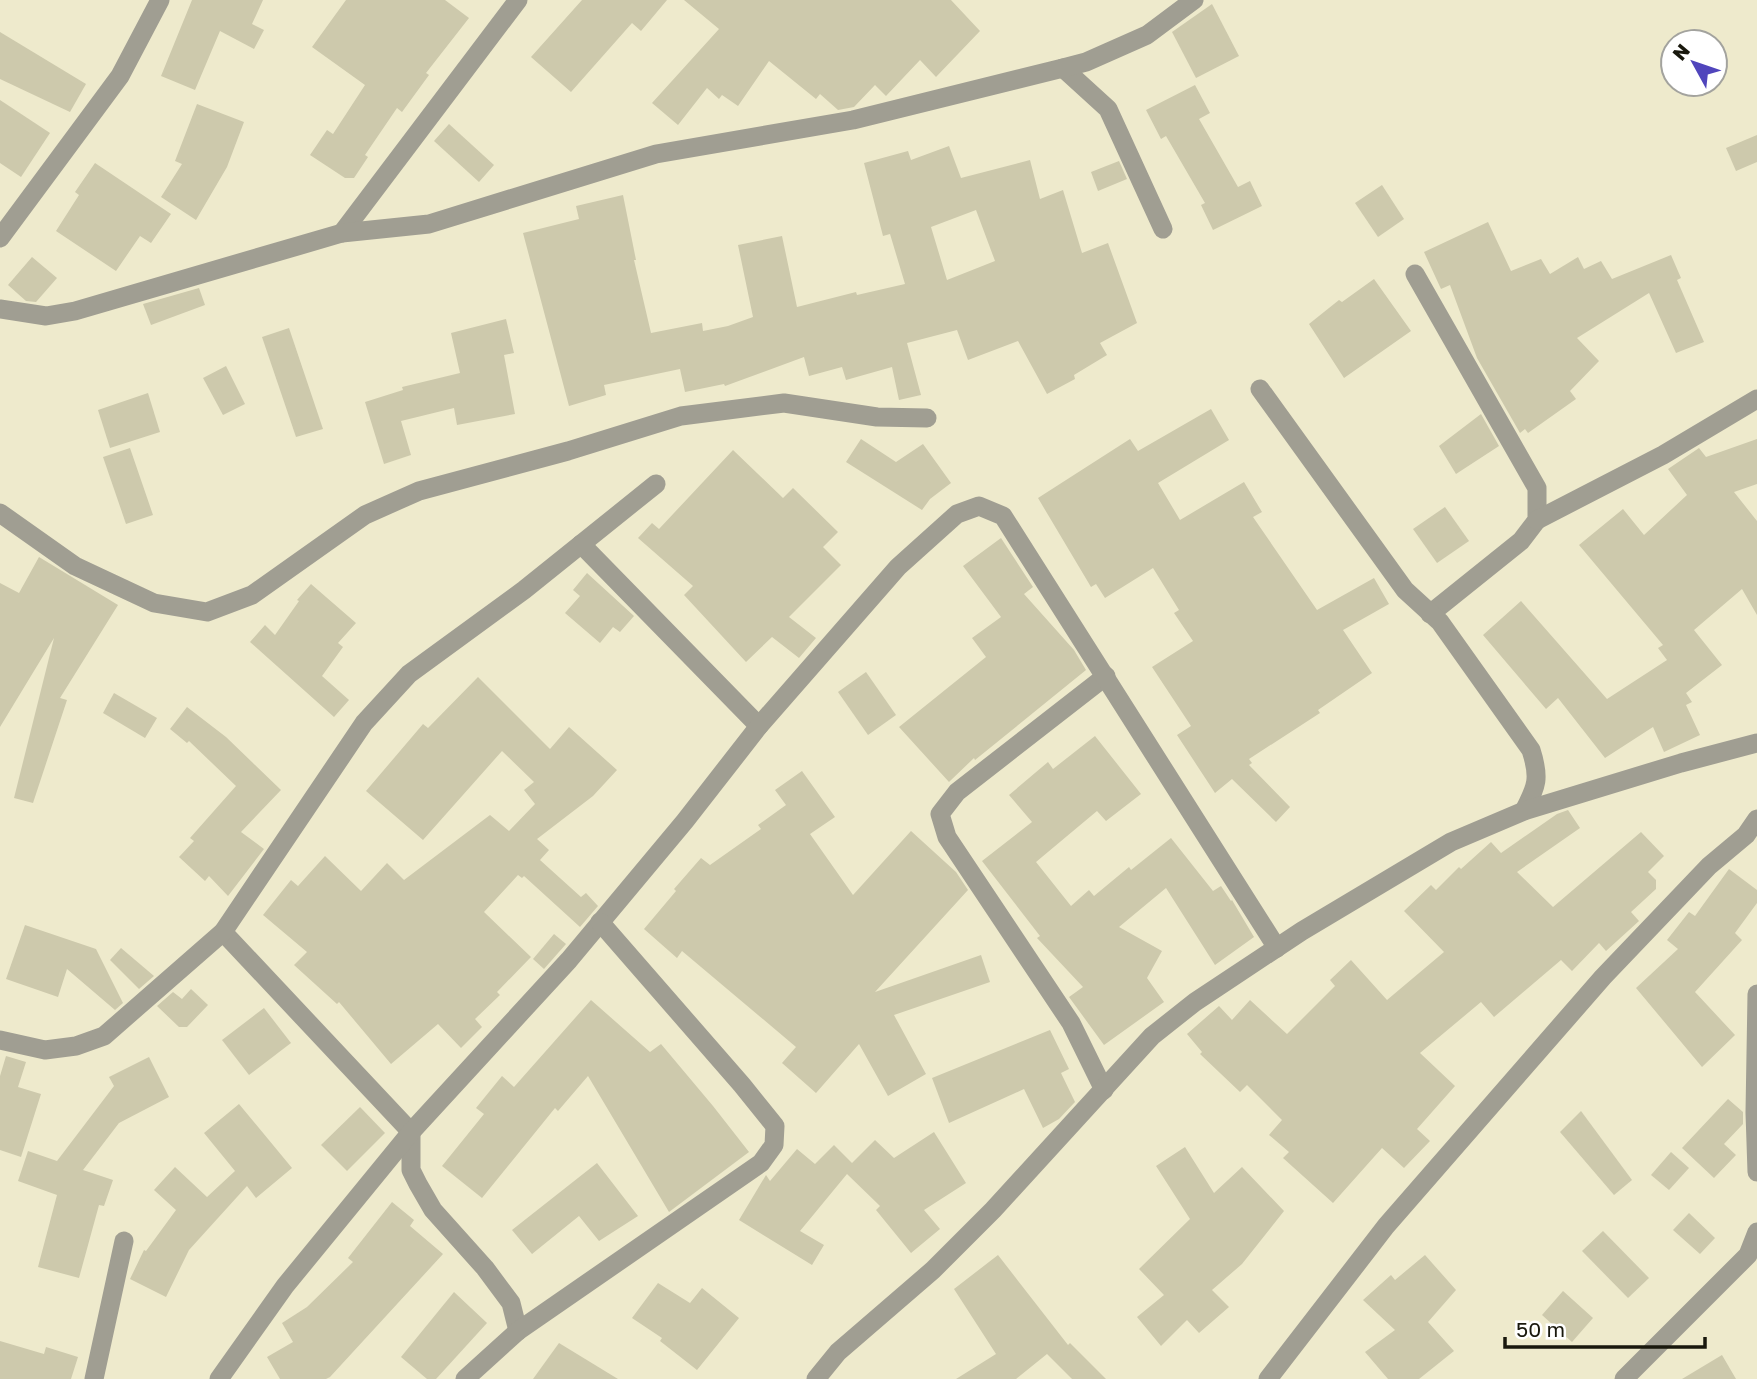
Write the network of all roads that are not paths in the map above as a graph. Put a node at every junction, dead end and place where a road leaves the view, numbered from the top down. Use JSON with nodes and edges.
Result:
{"nodes":[{"id":1,"x":160,"y":0,"type":"edge"},
{"id":2,"x":518,"y":0,"type":"edge"},
{"id":3,"x":1194,"y":0,"type":"edge"},
{"id":4,"x":1063,"y":68,"type":"junction"},
{"id":5,"x":1163,"y":229,"type":"dead end"},
{"id":6,"x":342,"y":233,"type":"junction"},
{"id":7,"x":0,"y":238,"type":"edge"},
{"id":8,"x":1415,"y":274,"type":"dead end"},
{"id":9,"x":0,"y":309,"type":"edge"},
{"id":10,"x":1260,"y":389,"type":"dead end"},
{"id":11,"x":1757,"y":399,"type":"edge"},
{"id":12,"x":927,"y":418,"type":"dead end"},
{"id":13,"x":656,"y":484,"type":"dead end"},
{"id":14,"x":0,"y":513,"type":"edge"},
{"id":15,"x":1537,"y":520,"type":"junction"},
{"id":16,"x":581,"y":544,"type":"junction"},
{"id":17,"x":1430,"y":614,"type":"junction"},
{"id":18,"x":1106,"y":676,"type":"junction"},
{"id":19,"x":759,"y":726,"type":"junction"},
{"id":20,"x":1757,"y":743,"type":"edge"},
{"id":21,"x":1524,"y":811,"type":"junction"},
{"id":22,"x":1757,"y":819,"type":"edge"},
{"id":23,"x":600,"y":922,"type":"junction"},
{"id":24,"x":223,"y":932,"type":"junction"},
{"id":25,"x":1277,"y":948,"type":"junction"},
{"id":26,"x":1757,"y":994,"type":"edge"},
{"id":27,"x":0,"y":1040,"type":"edge"},
{"id":28,"x":1104,"y":1090,"type":"junction"},
{"id":29,"x":411,"y":1132,"type":"junction"},
{"id":30,"x":1757,"y":1172,"type":"edge"},
{"id":31,"x":1757,"y":1232,"type":"edge"},
{"id":32,"x":124,"y":1241,"type":"dead end"},
{"id":33,"x":518,"y":1331,"type":"junction"},
{"id":34,"x":94,"y":1379,"type":"edge"},
{"id":35,"x":219,"y":1379,"type":"edge"},
{"id":36,"x":465,"y":1379,"type":"edge"},
{"id":37,"x":816,"y":1379,"type":"edge"},
{"id":38,"x":1268,"y":1379,"type":"edge"},
{"id":39,"x":1624,"y":1379,"type":"edge"}],
"edges":[{"from":1,"to":7,"type":"street"},
{"from":2,"to":6,"type":"street"},
{"from":3,"to":4,"type":"street"},
{"from":4,"to":5,"type":"street"},
{"from":4,"to":6,"type":"street"},
{"from":6,"to":9,"type":"street"},
{"from":8,"to":15,"type":"street"},
{"from":10,"to":17,"type":"street"},
{"from":11,"to":15,"type":"street"},
{"from":12,"to":14,"type":"street"},
{"from":13,"to":16,"type":"street"},
{"from":15,"to":17,"type":"street"},
{"from":16,"to":19,"type":"street"},
{"from":16,"to":24,"type":"street"},
{"from":17,"to":21,"type":"street"},
{"from":18,"to":19,"type":"street"},
{"from":18,"to":25,"type":"street"},
{"from":18,"to":28,"type":"street"},
{"from":19,"to":23,"type":"street"},
{"from":20,"to":21,"type":"street"},
{"from":21,"to":25,"type":"street"},
{"from":22,"to":38,"type":"street"},
{"from":23,"to":29,"type":"street"},
{"from":23,"to":33,"type":"street"},
{"from":24,"to":27,"type":"street"},
{"from":24,"to":29,"type":"street"},
{"from":25,"to":28,"type":"street"},
{"from":26,"to":30,"type":"street"},
{"from":28,"to":37,"type":"street"},
{"from":29,"to":33,"type":"street"},
{"from":29,"to":35,"type":"street"},
{"from":31,"to":39,"type":"street"},
{"from":32,"to":34,"type":"street"},
{"from":33,"to":36,"type":"street"}]}
